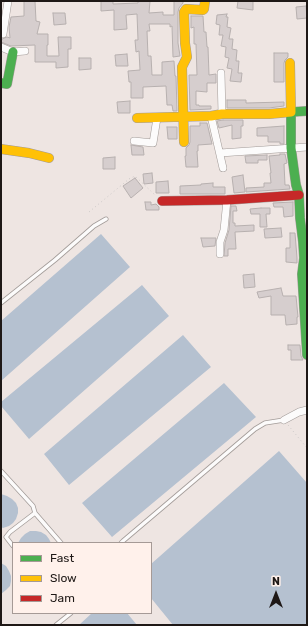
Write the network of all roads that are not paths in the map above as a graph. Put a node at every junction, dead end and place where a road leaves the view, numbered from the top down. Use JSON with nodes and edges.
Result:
{"nodes":[{"id":1,"x":8,"y":1,"type":"edge"},
{"id":2,"x":205,"y":1,"type":"edge"},
{"id":3,"x":4,"y":34,"type":"dead end"},
{"id":4,"x":1,"y":48,"type":"edge"},
{"id":5,"x":25,"y":51,"type":"dead end"},
{"id":6,"x":13,"y":52,"type":"junction"},
{"id":7,"x":290,"y":63,"type":"dead end"},
{"id":8,"x":221,"y":73,"type":"dead end"},
{"id":9,"x":1,"y":83,"type":"edge"},
{"id":10,"x":307,"y":111,"type":"edge"},
{"id":11,"x":291,"y":112,"type":"junction"},
{"id":12,"x":222,"y":114,"type":"junction"},
{"id":13,"x":211,"y":116,"type":"junction"},
{"id":14,"x":184,"y":117,"type":"junction"},
{"id":15,"x":137,"y":118,"type":"dead end"},
{"id":16,"x":157,"y":118,"type":"junction"},
{"id":17,"x":134,"y":141,"type":"dead end"},
{"id":18,"x":184,"y":142,"type":"dead end"},
{"id":19,"x":307,"y":147,"type":"edge"},
{"id":20,"x":292,"y":148,"type":"junction"},
{"id":21,"x":1,"y":149,"type":"edge"},
{"id":22,"x":220,"y":153,"type":"junction"},
{"id":23,"x":49,"y":158,"type":"dead end"},
{"id":24,"x":223,"y":168,"type":"dead end"},
{"id":25,"x":299,"y":195,"type":"junction"},
{"id":26,"x":227,"y":200,"type":"junction"},
{"id":27,"x":162,"y":201,"type":"road end"},
{"id":28,"x":106,"y":219,"type":"dead end"},
{"id":29,"x":220,"y":254,"type":"dead end"},
{"id":30,"x":1,"y":303,"type":"edge"},
{"id":31,"x":306,"y":333,"type":"edge"},
{"id":32,"x":307,"y":355,"type":"edge"},
{"id":33,"x":307,"y":410,"type":"edge"},
{"id":34,"x":284,"y":420,"type":"joint"},
{"id":35,"x":1,"y":471,"type":"edge"},
{"id":36,"x":35,"y":513,"type":"junction"},
{"id":37,"x":60,"y":542,"type":"edge"},
{"id":38,"x":122,"y":542,"type":"edge"},
{"id":39,"x":12,"y":545,"type":"edge"},
{"id":40,"x":69,"y":614,"type":"edge"},
{"id":41,"x":56,"y":625,"type":"edge"}],
"edges":[{"from":1,"to":3,"type":"street"},
{"from":2,"to":14,"type":"street"},
{"from":4,"to":6,"type":"street"},
{"from":5,"to":6,"type":"street"},
{"from":6,"to":9,"type":"street"},
{"from":7,"to":11,"type":"street"},
{"from":8,"to":12,"type":"street"},
{"from":10,"to":11,"type":"street"},
{"from":11,"to":12,"type":"street"},
{"from":11,"to":20,"type":"street"},
{"from":12,"to":13,"type":"street"},
{"from":13,"to":14,"type":"street"},
{"from":13,"to":22,"type":"street"},
{"from":14,"to":16,"type":"street"},
{"from":14,"to":18,"type":"street"},
{"from":15,"to":16,"type":"street"},
{"from":16,"to":17,"type":"street"},
{"from":19,"to":20,"type":"street"},
{"from":20,"to":22,"type":"street"},
{"from":20,"to":25,"type":"street"},
{"from":21,"to":23,"type":"street"},
{"from":22,"to":24,"type":"street"},
{"from":25,"to":26,"type":"street"},
{"from":25,"to":31,"type":"street"},
{"from":26,"to":27,"type":"street"},
{"from":26,"to":29,"type":"street"},
{"from":28,"to":30,"type":"lane"},
{"from":31,"to":32,"type":"street"},
{"from":33,"to":34,"type":"street"},
{"from":34,"to":38,"type":"lane"},
{"from":35,"to":36,"type":"lane"},
{"from":36,"to":37,"type":"lane"},
{"from":36,"to":39,"type":"lane"},
{"from":40,"to":41,"type":"lane"}]}
